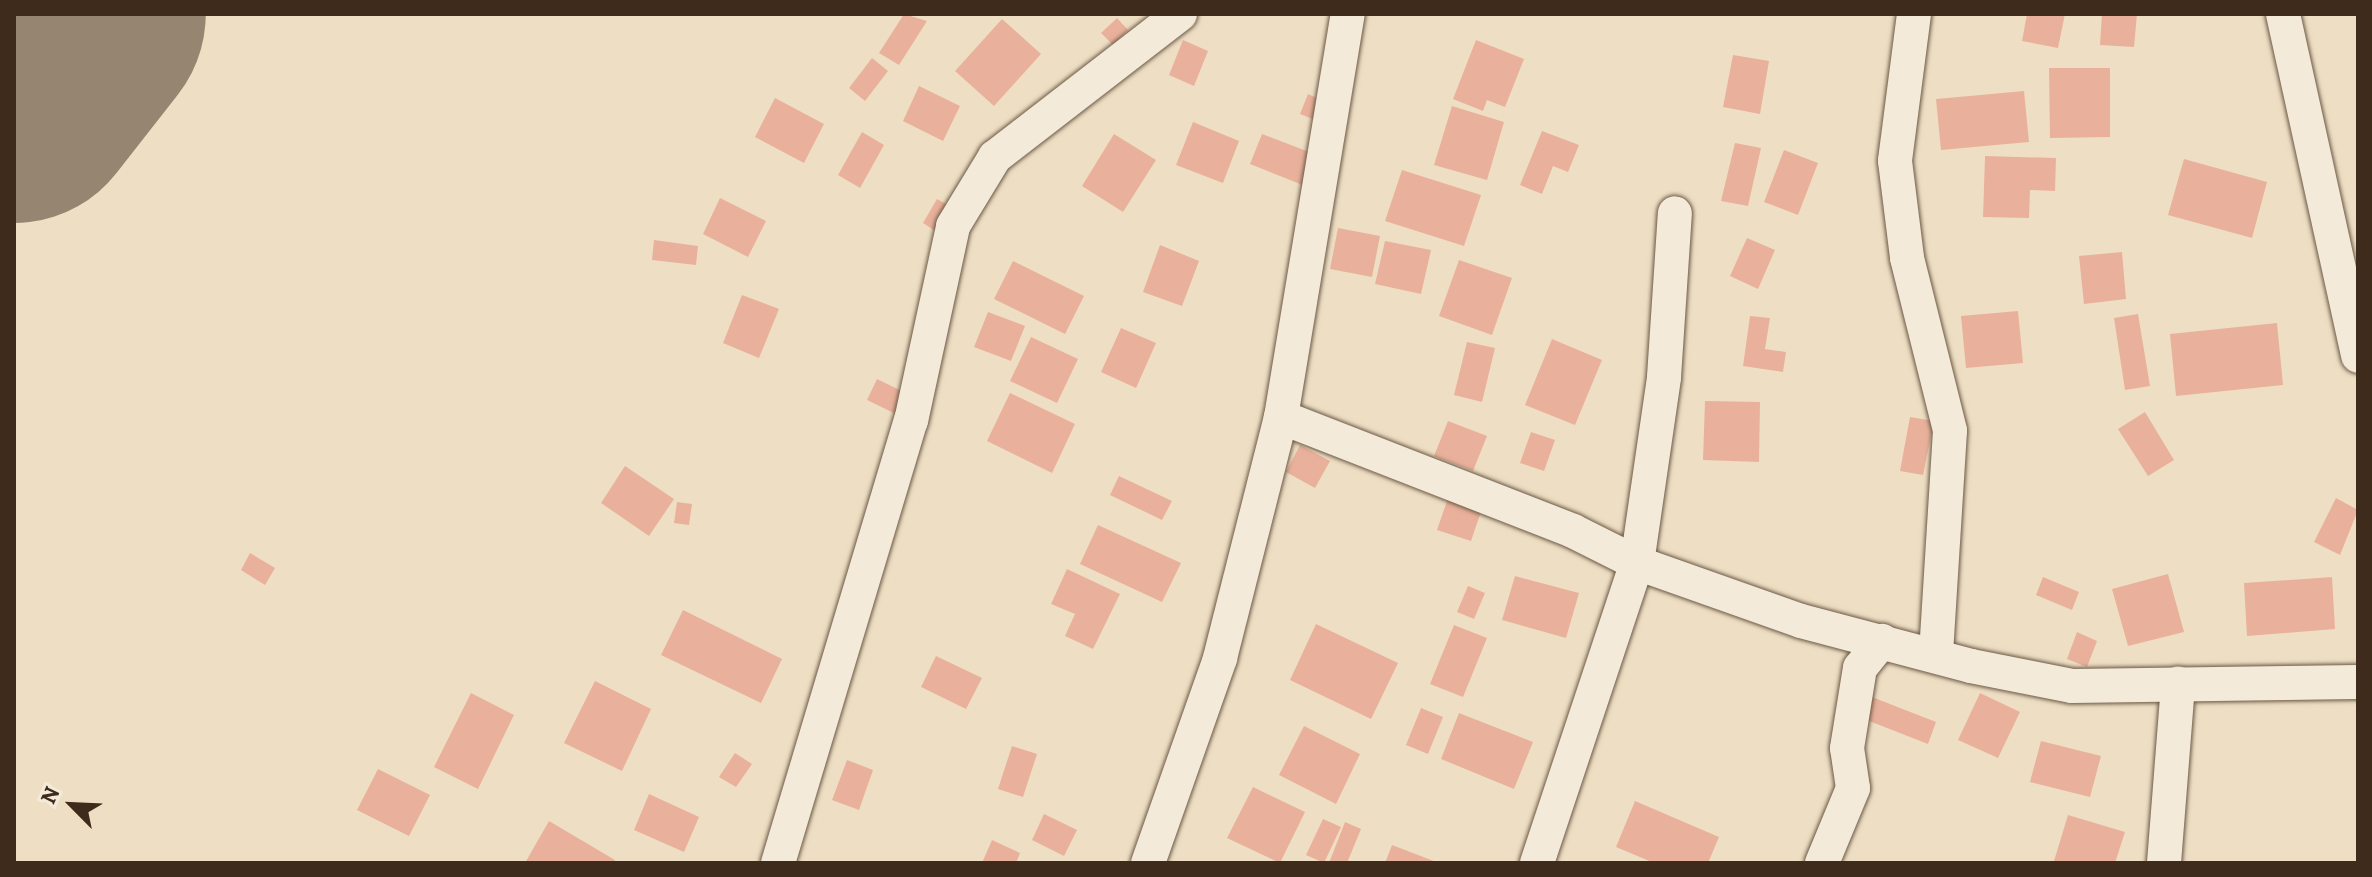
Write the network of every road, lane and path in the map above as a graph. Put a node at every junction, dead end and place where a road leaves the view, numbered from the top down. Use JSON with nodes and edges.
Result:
{"nodes":[{"id":1,"x":1180,"y":14,"type":"edge"},
{"id":2,"x":1348,"y":14,"type":"edge"},
{"id":3,"x":1914,"y":14,"type":"edge"},
{"id":4,"x":2283,"y":14,"type":"edge"},
{"id":5,"x":1675,"y":213,"type":"dead end"},
{"id":6,"x":2358,"y":356,"type":"edge"},
{"id":7,"x":1281,"y":417,"type":"junction"},
{"id":8,"x":1637,"y":563,"type":"junction"},
{"id":9,"x":1882,"y":641,"type":"junction"},
{"id":10,"x":1936,"y":654,"type":"junction"},
{"id":11,"x":2358,"y":682,"type":"edge"},
{"id":12,"x":2178,"y":684,"type":"junction"},
{"id":13,"x":778,"y":863,"type":"edge"},
{"id":14,"x":1148,"y":863,"type":"edge"},
{"id":15,"x":1537,"y":863,"type":"edge"},
{"id":16,"x":1822,"y":863,"type":"edge"},
{"id":17,"x":2164,"y":863,"type":"edge"}],
"edges":[{"from":1,"to":13,"type":"street"},
{"from":2,"to":7,"type":"street"},
{"from":3,"to":10,"type":"street"},
{"from":4,"to":6,"type":"street"},
{"from":5,"to":8,"type":"street"},
{"from":7,"to":8,"type":"street"},
{"from":7,"to":14,"type":"street"},
{"from":8,"to":9,"type":"street"},
{"from":8,"to":15,"type":"street"},
{"from":9,"to":10,"type":"street"},
{"from":9,"to":16,"type":"street"},
{"from":10,"to":12,"type":"street"},
{"from":11,"to":12,"type":"street"},
{"from":12,"to":17,"type":"street"}]}
